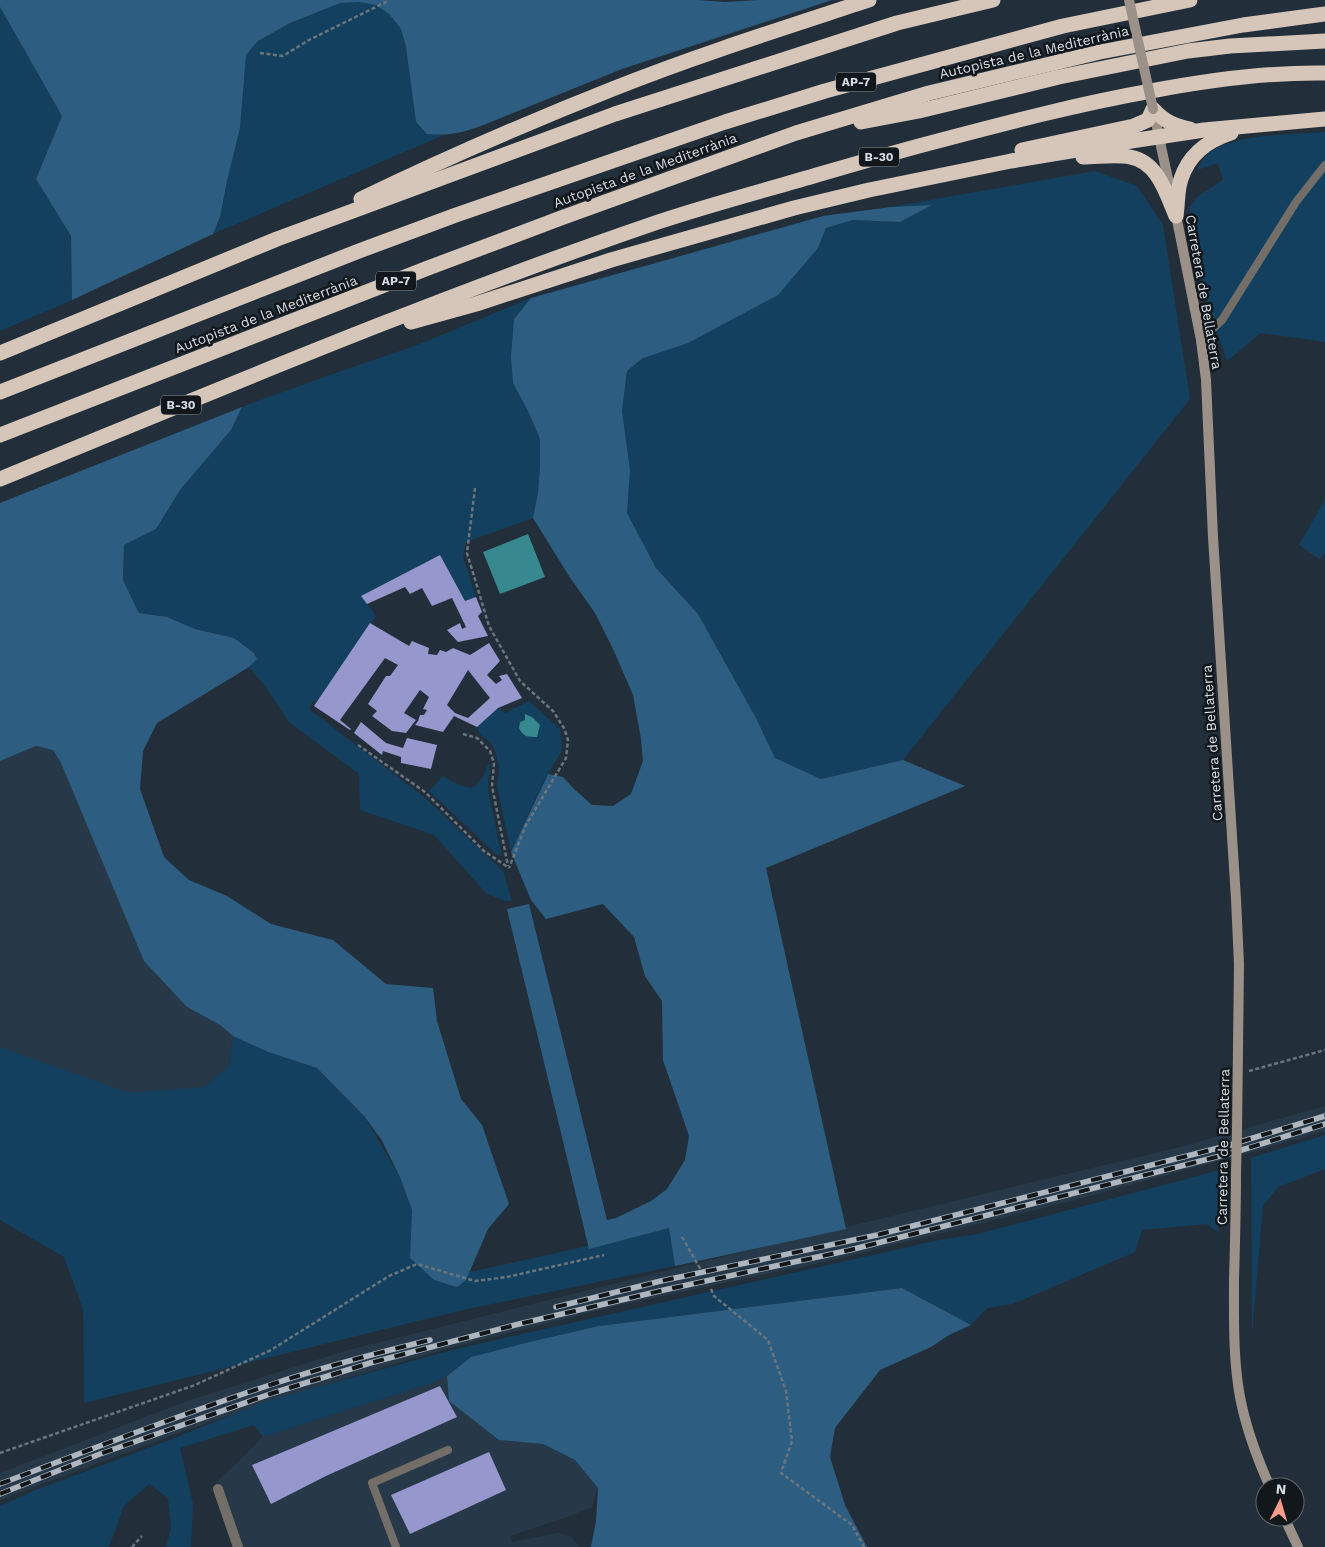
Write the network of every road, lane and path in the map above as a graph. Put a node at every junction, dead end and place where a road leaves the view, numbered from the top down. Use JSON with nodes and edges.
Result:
{"nodes":[{"id":1,"x":387,"y":0,"type":"edge"},
{"id":2,"x":869,"y":0,"type":"edge"},
{"id":3,"x":992,"y":0,"type":"edge"},
{"id":4,"x":1130,"y":0,"type":"edge"},
{"id":5,"x":1190,"y":0,"type":"edge"},
{"id":6,"x":1325,"y":14,"type":"edge"},
{"id":7,"x":1325,"y":41,"type":"edge"},
{"id":8,"x":260,"y":53,"type":"dead end"},
{"id":9,"x":1325,"y":73,"type":"edge"},
{"id":10,"x":1153,"y":109,"type":"junction"},
{"id":11,"x":1325,"y":119,"type":"edge"},
{"id":12,"x":1263,"y":125,"type":"junction"},
{"id":13,"x":1204,"y":130,"type":"junction"},
{"id":14,"x":796,"y":133,"type":"junction"},
{"id":15,"x":1159,"y":137,"type":"junction"},
{"id":16,"x":1012,"y":161,"type":"junction"},
{"id":17,"x":1325,"y":165,"type":"edge"},
{"id":18,"x":941,"y":175,"type":"junction"},
{"id":19,"x":1176,"y":216,"type":"junction"},
{"id":20,"x":277,"y":239,"type":"junction"},
{"id":21,"x":351,"y":337,"type":"junction"},
{"id":22,"x":1201,"y":340,"type":"junction"},
{"id":23,"x":0,"y":353,"type":"edge"},
{"id":24,"x":0,"y":392,"type":"edge"},
{"id":25,"x":0,"y":436,"type":"edge"},
{"id":26,"x":0,"y":479,"type":"edge"},
{"id":27,"x":475,"y":488,"type":"dead end"},
{"id":28,"x":463,"y":734,"type":"dead end"},
{"id":29,"x":358,"y":745,"type":"dead end"},
{"id":30,"x":509,"y":868,"type":"junction"},
{"id":31,"x":1325,"y":1050,"type":"edge"},
{"id":32,"x":1238,"y":1074,"type":"junction"},
{"id":33,"x":682,"y":1237,"type":"dead end"},
{"id":34,"x":604,"y":1255,"type":"dead end"},
{"id":35,"x":702,"y":1272,"type":"dead end"},
{"id":36,"x":711,"y":1289,"type":"dead end"},
{"id":37,"x":448,"y":1450,"type":"dead end"},
{"id":38,"x":0,"y":1452,"type":"edge"},
{"id":39,"x":1266,"y":1477,"type":"edge"},
{"id":40,"x":218,"y":1489,"type":"dead end"},
{"id":41,"x":1289,"y":1527,"type":"edge"},
{"id":42,"x":142,"y":1536,"type":"dead end"},
{"id":43,"x":132,"y":1547,"type":"edge"},
{"id":44,"x":238,"y":1547,"type":"edge"},
{"id":45,"x":396,"y":1547,"type":"edge"},
{"id":46,"x":864,"y":1547,"type":"edge"},
{"id":47,"x":1298,"y":1547,"type":"edge"}],
"edges":[{"from":1,"to":8,"type":"path"},
{"from":2,"to":20,"type":"highway"},
{"from":3,"to":20,"type":"highway"},
{"from":4,"to":10,"type":"street","name":"Carretera de Bellaterra","bridge":true},
{"from":5,"to":24,"type":"highway","name":"Autopista de la Mediterrània","number":"AP-7"},
{"from":6,"to":14,"type":"highway","name":"Autopista de la Mediterrània","number":"AP-7"},
{"from":7,"to":14,"type":"highway"},
{"from":9,"to":21,"type":"highway","number":"B-30"},
{"from":10,"to":13,"type":"highway"},
{"from":10,"to":15,"type":"street","name":"Carretera de Bellaterra"},
{"from":10,"to":18,"type":"highway"},
{"from":11,"to":12,"type":"highway"},
{"from":12,"to":13,"type":"highway"},
{"from":12,"to":19,"type":"highway"},
{"from":13,"to":15,"type":"highway"},
{"from":14,"to":25,"type":"highway","name":"Autopista de la Mediterrània","number":"AP-7"},
{"from":15,"to":16,"type":"highway"},
{"from":15,"to":19,"type":"street","name":"Carretera de Bellaterra"},
{"from":16,"to":18,"type":"highway"},
{"from":16,"to":19,"type":"highway"},
{"from":17,"to":22,"type":"lane"},
{"from":18,"to":21,"type":"highway"},
{"from":19,"to":22,"type":"street","name":"Carretera de Bellaterra"},
{"from":20,"to":23,"type":"highway"},
{"from":21,"to":26,"type":"highway","number":"B-30"},
{"from":22,"to":32,"type":"street","name":"Carretera de Bellaterra"},
{"from":27,"to":30,"type":"path"},
{"from":28,"to":30,"type":"path"},
{"from":29,"to":30,"type":"path"},
{"from":31,"to":32,"type":"path"},
{"from":32,"to":39,"type":"street","name":"Carretera de Bellaterra","bridge":true},
{"from":33,"to":35,"type":"path"},
{"from":34,"to":38,"type":"path"},
{"from":36,"to":46,"type":"path"},
{"from":37,"to":45,"type":"lane"},
{"from":40,"to":44,"type":"street"},
{"from":41,"to":47,"type":"street"},
{"from":42,"to":43,"type":"path"}]}
